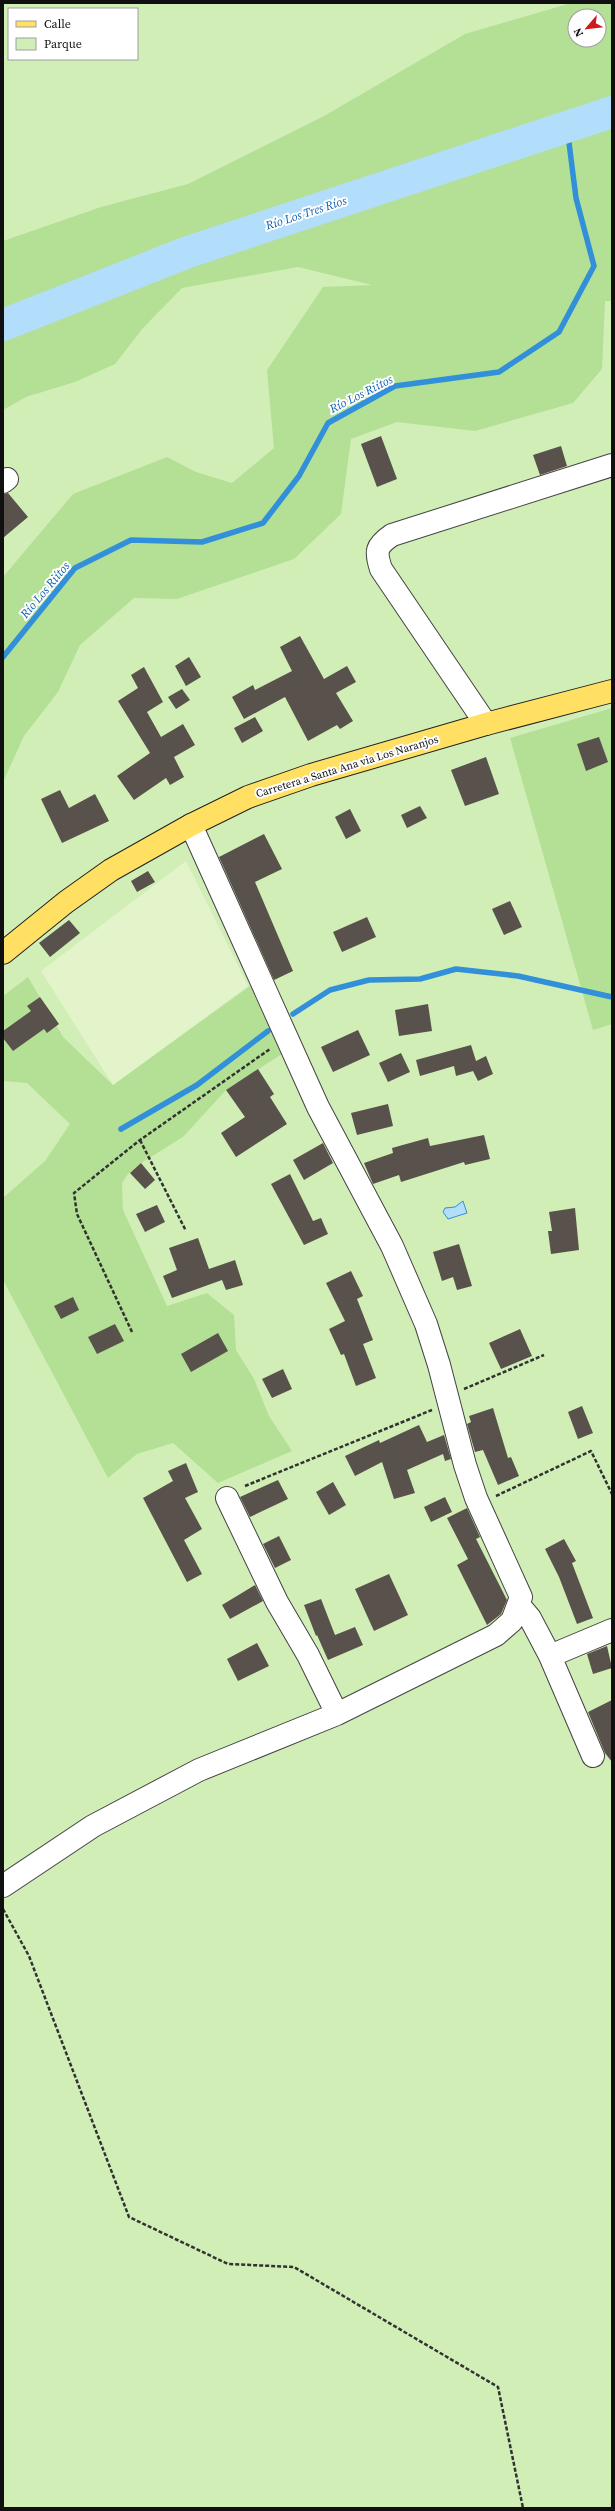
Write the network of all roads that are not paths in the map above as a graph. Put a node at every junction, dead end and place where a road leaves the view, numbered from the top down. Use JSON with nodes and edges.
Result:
{"nodes":[{"id":1,"x":612,"y":465,"type":"edge"},
{"id":2,"x":612,"y":690,"type":"edge"},
{"id":3,"x":486,"y":724,"type":"junction"},
{"id":4,"x":192,"y":825,"type":"junction"},
{"id":5,"x":3,"y":953,"type":"edge"},
{"id":6,"x":227,"y":1498,"type":"dead end"},
{"id":7,"x":519,"y":1605,"type":"junction"},
{"id":8,"x":612,"y":1630,"type":"edge"},
{"id":9,"x":550,"y":1656,"type":"junction"},
{"id":10,"x":337,"y":1714,"type":"junction"},
{"id":11,"x":593,"y":1756,"type":"dead end"},
{"id":12,"x":3,"y":1886,"type":"edge"}],
"edges":[{"from":1,"to":3,"type":"street"},
{"from":2,"to":3,"type":"main road","name":"Carretera a Santa Ana via Los Naranjos"},
{"from":3,"to":4,"type":"main road","name":"Carretera a Santa Ana via Los Naranjos"},
{"from":4,"to":5,"type":"main road","name":"Carretera a Santa Ana via Los Naranjos"},
{"from":4,"to":7,"type":"street"},
{"from":6,"to":10,"type":"street"},
{"from":7,"to":9,"type":"street"},
{"from":7,"to":10,"type":"street"},
{"from":8,"to":9,"type":"street"},
{"from":9,"to":11,"type":"street"},
{"from":10,"to":12,"type":"street"}]}
